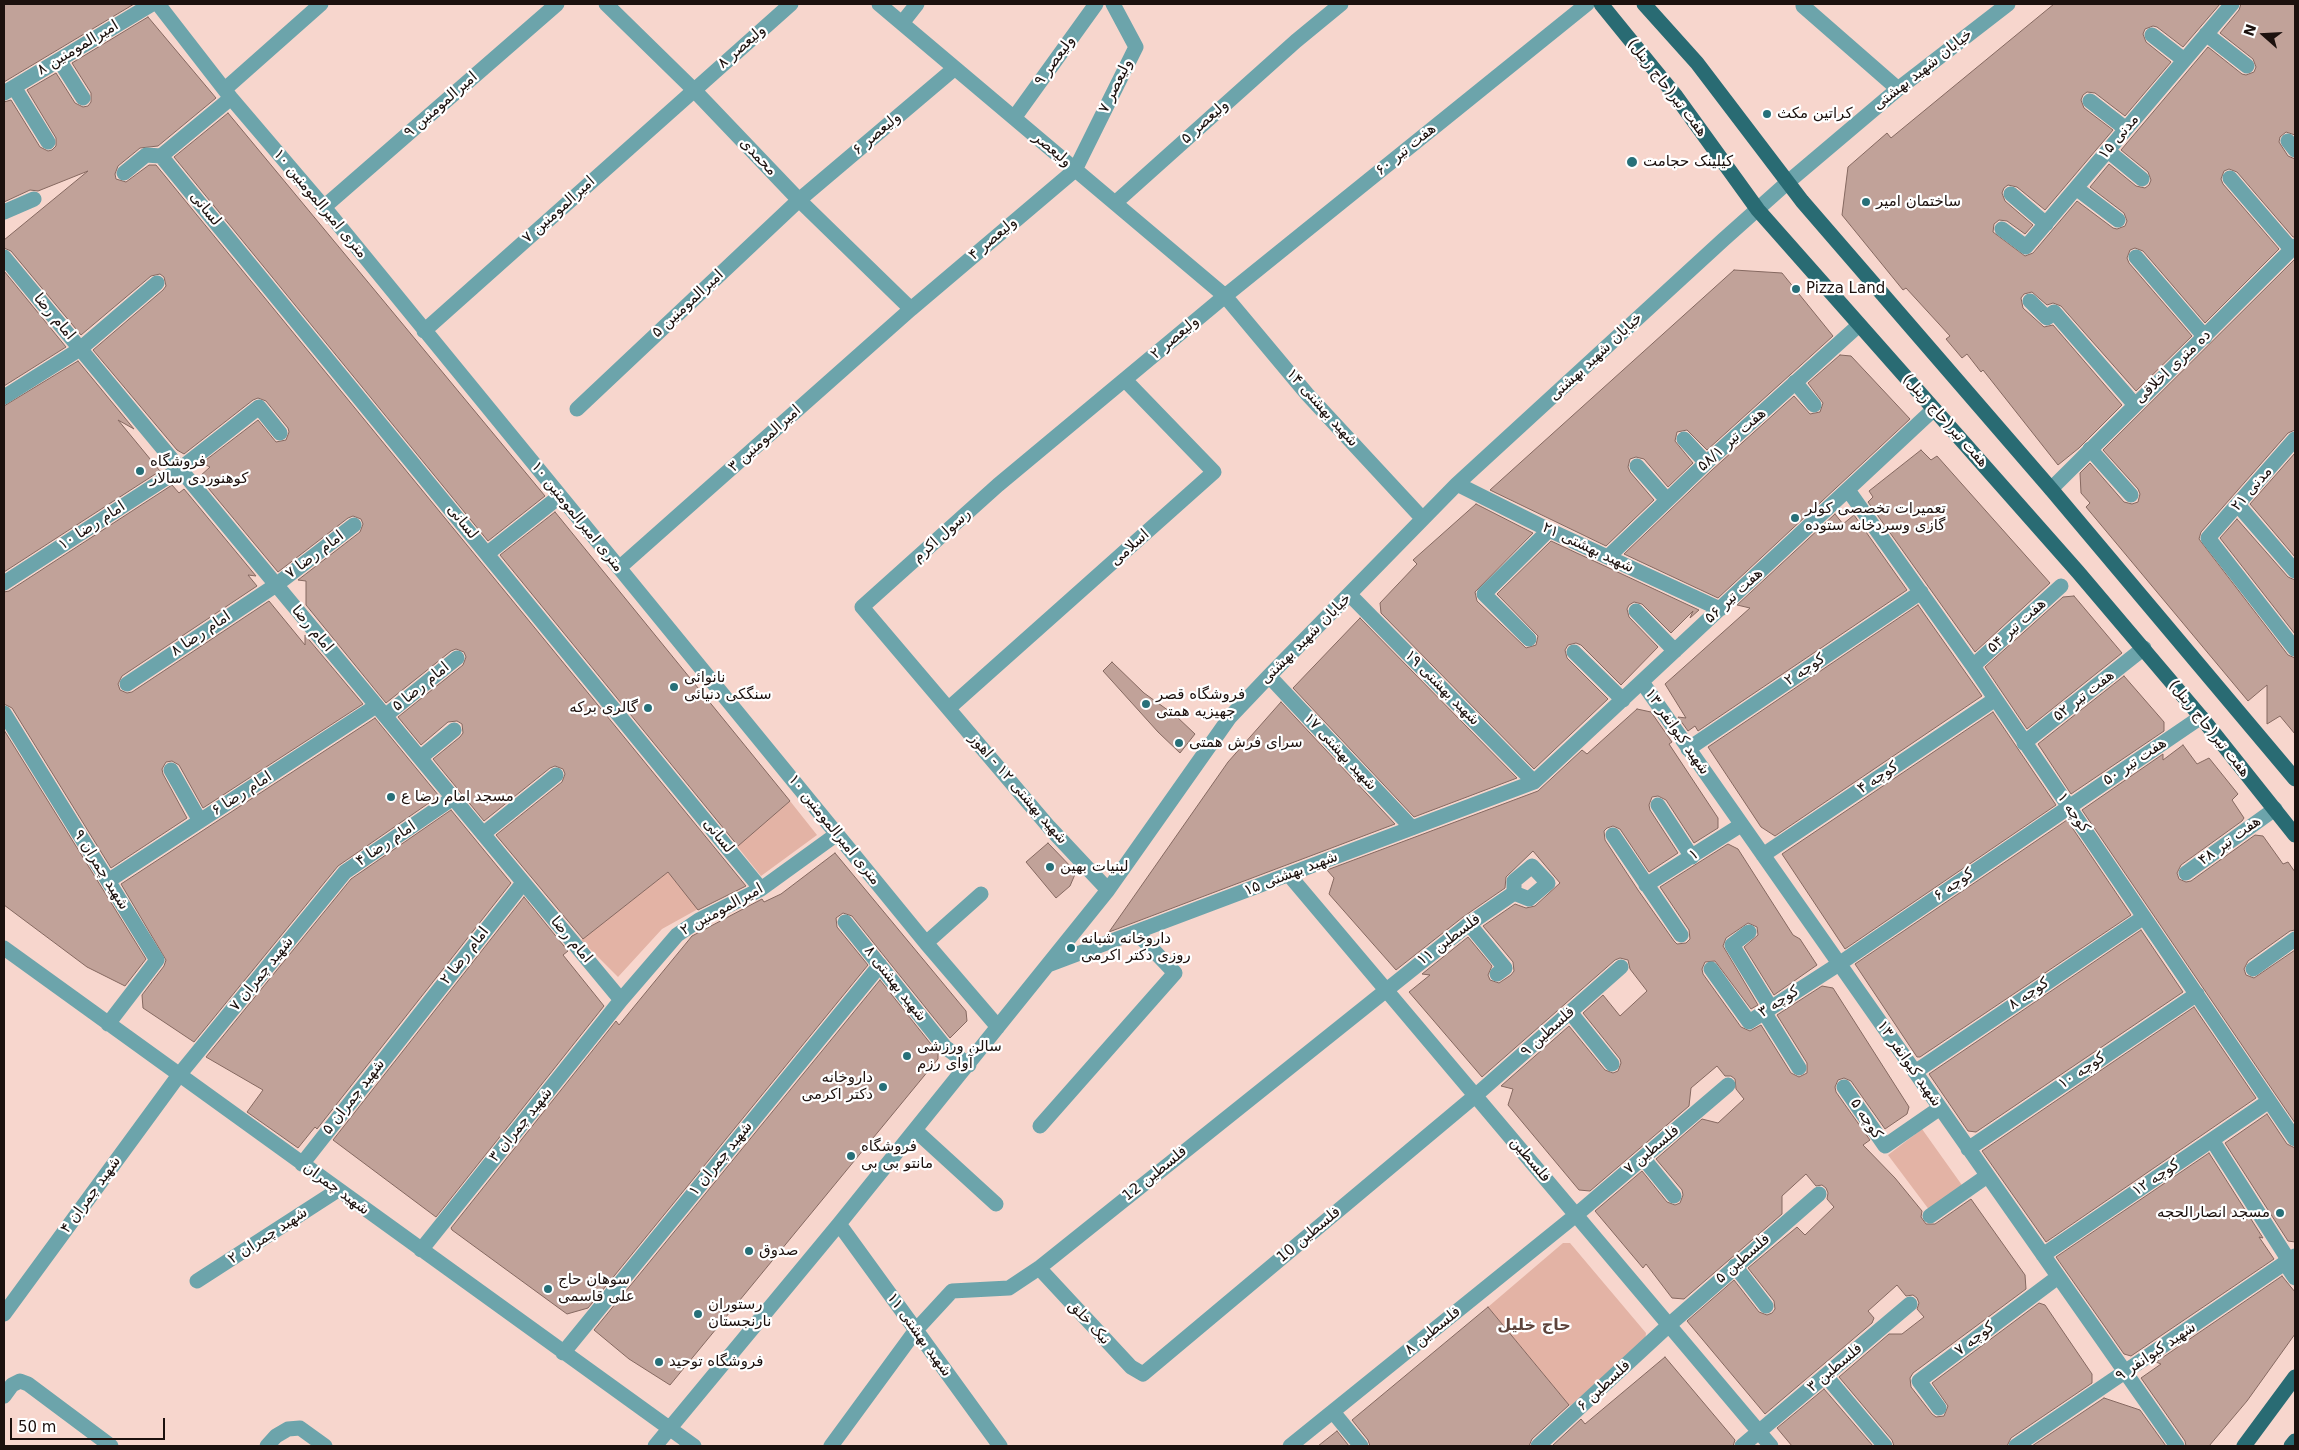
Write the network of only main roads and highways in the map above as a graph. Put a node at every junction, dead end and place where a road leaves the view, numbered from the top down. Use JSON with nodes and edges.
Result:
{"nodes":[{"id":1,"x":1601,"y":4,"type":"edge"},
{"id":2,"x":1644,"y":4,"type":"edge"},
{"id":3,"x":2295,"y":779,"type":"edge"},
{"id":4,"x":2295,"y":835,"type":"edge"},
{"id":5,"x":2295,"y":1377,"type":"edge"},
{"id":6,"x":2295,"y":1441,"type":"edge"},
{"id":7,"x":2244,"y":1446,"type":"edge"},
{"id":8,"x":2292,"y":1446,"type":"edge"}],
"edges":[{"from":1,"to":4,"type":"main road","name":"هفت تیر(حاج زینل)"},
{"from":2,"to":3,"type":"main road"},
{"from":5,"to":7,"type":"main road"},
{"from":6,"to":8,"type":"main road"}]}
